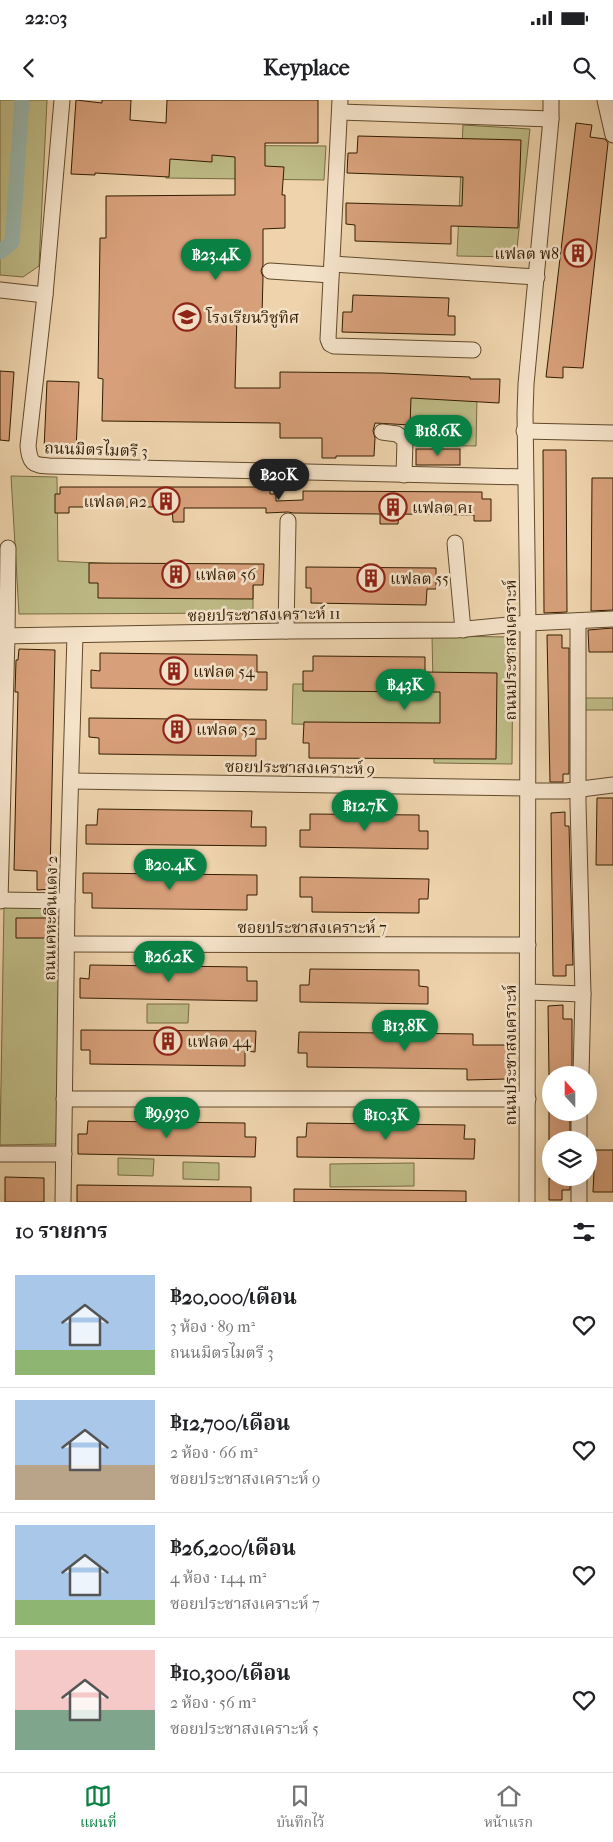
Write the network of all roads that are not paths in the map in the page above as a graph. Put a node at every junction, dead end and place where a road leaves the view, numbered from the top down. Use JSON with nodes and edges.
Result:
{"nodes":[{"id":1,"x":62,"y":100,"type":"edge"},
{"id":2,"x":551,"y":100,"type":"edge"},
{"id":3,"x":605,"y":100,"type":"edge"},
{"id":4,"x":340,"y":106,"type":"edge"},
{"id":5,"x":551,"y":118,"type":"junction"},
{"id":6,"x":613,"y":135,"type":"edge"},
{"id":7,"x":332,"y":269,"type":"junction"},
{"id":8,"x":270,"y":271,"type":"dead end"},
{"id":9,"x":537,"y":277,"type":"junction"},
{"id":10,"x":0,"y":290,"type":"edge"},
{"id":11,"x":45,"y":295,"type":"junction"},
{"id":12,"x":473,"y":350,"type":"dead end"},
{"id":13,"x":524,"y":431,"type":"junction"},
{"id":14,"x":382,"y":432,"type":"dead end"},
{"id":15,"x":613,"y":433,"type":"edge"},
{"id":16,"x":404,"y":475,"type":"junction"},
{"id":17,"x":525,"y":477,"type":"junction"},
{"id":18,"x":288,"y":521,"type":"dead end"},
{"id":19,"x":454,"y":543,"type":"dead end"},
{"id":20,"x":8,"y":548,"type":"dead end"},
{"id":21,"x":613,"y":619,"type":"edge"},
{"id":22,"x":578,"y":621,"type":"junction"},
{"id":23,"x":528,"y":623,"type":"junction"},
{"id":24,"x":462,"y":630,"type":"junction"},
{"id":25,"x":286,"y":631,"type":"junction"},
{"id":26,"x":75,"y":635,"type":"junction"},
{"id":27,"x":4,"y":636,"type":"edge"},
{"id":28,"x":71,"y":781,"type":"junction"},
{"id":29,"x":613,"y":785,"type":"edge"},
{"id":30,"x":528,"y":789,"type":"junction"},
{"id":31,"x":578,"y":790,"type":"junction"},
{"id":32,"x":0,"y":900,"type":"edge"},
{"id":33,"x":67,"y":901,"type":"junction"},
{"id":34,"x":66,"y":944,"type":"junction"},
{"id":35,"x":528,"y":944,"type":"junction"},
{"id":36,"x":528,"y":992,"type":"junction"},
{"id":37,"x":583,"y":994,"type":"junction"},
{"id":38,"x":581,"y":1066,"type":"edge"},
{"id":39,"x":64,"y":1099,"type":"junction"},
{"id":40,"x":528,"y":1099,"type":"junction"},
{"id":41,"x":0,"y":1154,"type":"edge"},
{"id":42,"x":64,"y":1154,"type":"junction"},
{"id":43,"x":579,"y":1186,"type":"edge"},
{"id":44,"x":63,"y":1202,"type":"edge"},
{"id":45,"x":527,"y":1202,"type":"edge"},
{"id":46,"x":579,"y":1202,"type":"edge"}],
"edges":[{"from":1,"to":11,"type":"street","name":"ถนนมิตรไมตรี 3"},
{"from":2,"to":5,"type":"street","name":"ถนนประชาสงเคราะห์"},
{"from":3,"to":6,"type":"street"},
{"from":4,"to":5,"type":"street"},
{"from":4,"to":7,"type":"street"},
{"from":5,"to":9,"type":"street","name":"ถนนประชาสงเคราะห์"},
{"from":7,"to":8,"type":"street"},
{"from":7,"to":9,"type":"street"},
{"from":7,"to":12,"type":"street"},
{"from":9,"to":13,"type":"street","name":"ถนนประชาสงเคราะห์"},
{"from":10,"to":11,"type":"street"},
{"from":11,"to":16,"type":"street","name":"ถนนมิตรไมตรี 3"},
{"from":13,"to":15,"type":"street"},
{"from":13,"to":17,"type":"street","name":"ถนนประชาสงเคราะห์"},
{"from":14,"to":16,"type":"street"},
{"from":16,"to":17,"type":"street","name":"ถนนมิตรไมตรี 3"},
{"from":17,"to":23,"type":"street","name":"ถนนประชาสงเคราะห์"},
{"from":18,"to":25,"type":"street"},
{"from":19,"to":24,"type":"street"},
{"from":20,"to":27,"type":"street"},
{"from":21,"to":22,"type":"street","name":"ซอยประชาสงเคราะห์ 11"},
{"from":22,"to":23,"type":"street","name":"ซอยประชาสงเคราะห์ 11"},
{"from":22,"to":31,"type":"street"},
{"from":23,"to":24,"type":"street","name":"ซอยประชาสงเคราะห์ 11"},
{"from":23,"to":30,"type":"street","name":"ถนนประชาสงเคราะห์"},
{"from":24,"to":25,"type":"street","name":"ซอยประชาสงเคราะห์ 11"},
{"from":25,"to":26,"type":"street","name":"ซอยประชาสงเคราะห์ 11"},
{"from":26,"to":27,"type":"street","name":"ซอยประชาสงเคราะห์ 11"},
{"from":26,"to":28,"type":"street","name":"ถนนเคหะดินแดง 2"},
{"from":27,"to":32,"type":"street"},
{"from":28,"to":30,"type":"street","name":"ซอยประชาสงเคราะห์ 9"},
{"from":28,"to":33,"type":"street","name":"ถนนเคหะดินแดง 2"},
{"from":29,"to":31,"type":"street","name":"ซอยประชาสงเคราะห์ 9"},
{"from":30,"to":31,"type":"street","name":"ซอยประชาสงเคราะห์ 9"},
{"from":30,"to":35,"type":"street","name":"ถนนประชาสงเคราะห์"},
{"from":31,"to":37,"type":"street"},
{"from":32,"to":33,"type":"street"},
{"from":33,"to":34,"type":"street","name":"ถนนเคหะดินแดง 2"},
{"from":34,"to":35,"type":"street","name":"ซอยประชาสงเคราะห์ 7"},
{"from":34,"to":39,"type":"street","name":"ถนนเคหะดินแดง 2"},
{"from":35,"to":36,"type":"street","name":"ถนนประชาสงเคราะห์"},
{"from":36,"to":37,"type":"street"},
{"from":36,"to":40,"type":"street","name":"ถนนประชาสงเคราะห์"},
{"from":37,"to":38,"type":"street"},
{"from":39,"to":40,"type":"street"},
{"from":39,"to":42,"type":"street","name":"ถนนเคหะดินแดง 2"},
{"from":40,"to":45,"type":"street","name":"ถนนประชาสงเคราะห์"},
{"from":41,"to":42,"type":"street"},
{"from":42,"to":44,"type":"street","name":"ถนนเคหะดินแดง 2"},
{"from":43,"to":46,"type":"street"}]}
